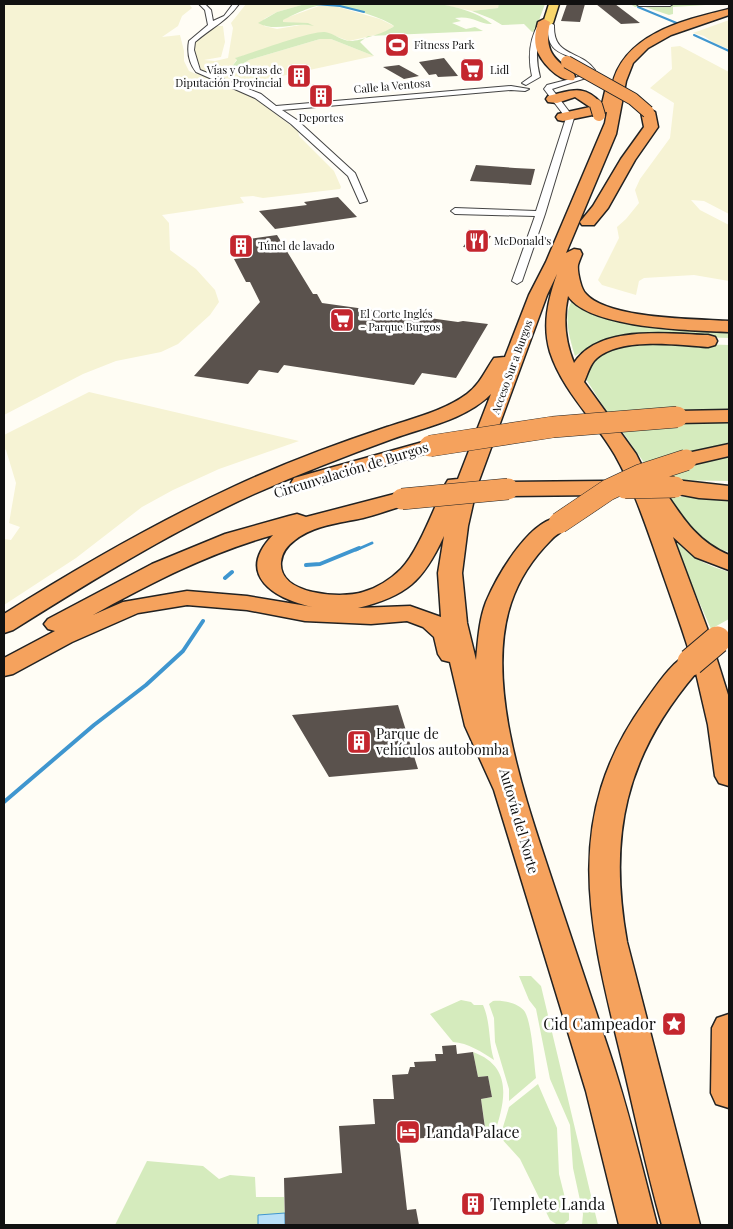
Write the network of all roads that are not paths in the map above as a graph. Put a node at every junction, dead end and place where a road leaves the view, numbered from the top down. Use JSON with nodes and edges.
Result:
{"nodes":[{"id":1,"x":202,"y":4,"type":"edge"},
{"id":2,"x":236,"y":4,"type":"edge"},
{"id":3,"x":550,"y":4,"type":"edge"},
{"id":4,"x":554,"y":4,"type":"edge"},
{"id":5,"x":639,"y":4,"type":"edge"},
{"id":6,"x":670,"y":4,"type":"edge"},
{"id":7,"x":729,"y":14,"type":"edge"},
{"id":8,"x":546,"y":22,"type":"junction"},
{"id":9,"x":211,"y":25,"type":"junction"},
{"id":10,"x":633,"y":57,"type":"junction"},
{"id":11,"x":526,"y":87,"type":"junction"},
{"id":12,"x":549,"y":92,"type":"junction"},
{"id":13,"x":275,"y":108,"type":"junction"},
{"id":14,"x":598,"y":114,"type":"junction"},
{"id":15,"x":566,"y":117,"type":"junction"},
{"id":16,"x":363,"y":200,"type":"dead end"},
{"id":17,"x":455,"y":211,"type":"dead end"},
{"id":18,"x":541,"y":214,"type":"junction"},
{"id":19,"x":588,"y":222,"type":"junction"},
{"id":20,"x":570,"y":267,"type":"junction"},
{"id":21,"x":517,"y":280,"type":"dead end"},
{"id":22,"x":538,"y":295,"type":"junction"},
{"id":23,"x":729,"y":327,"type":"edge"},
{"id":24,"x":729,"y":342,"type":"edge"},
{"id":25,"x":574,"y":382,"type":"junction"},
{"id":26,"x":729,"y":412,"type":"edge"},
{"id":27,"x":677,"y":415,"type":"junction"},
{"id":28,"x":729,"y":416,"type":"edge"},
{"id":29,"x":729,"y":450,"type":"edge"},
{"id":30,"x":624,"y":453,"type":"junction"},
{"id":31,"x":475,"y":458,"type":"junction"},
{"id":32,"x":729,"y":487,"type":"edge"},
{"id":33,"x":699,"y":490,"type":"junction"},
{"id":34,"x":729,"y":493,"type":"edge"},
{"id":35,"x":402,"y":499,"type":"junction"},
{"id":36,"x":729,"y":563,"type":"edge"},
{"id":37,"x":4,"y":625,"type":"edge"},
{"id":38,"x":4,"y":630,"type":"edge"},
{"id":39,"x":723,"y":636,"type":"edge"},
{"id":40,"x":4,"y":654,"type":"edge"},
{"id":41,"x":4,"y":668,"type":"edge"},
{"id":42,"x":479,"y":726,"type":"junction"},
{"id":43,"x":729,"y":776,"type":"edge"},
{"id":44,"x":508,"y":790,"type":"junction"},
{"id":45,"x":729,"y":1028,"type":"edge"},
{"id":46,"x":729,"y":1092,"type":"edge"},
{"id":47,"x":638,"y":1225,"type":"edge"},
{"id":48,"x":682,"y":1225,"type":"edge"}],
"edges":[{"from":1,"to":9,"type":"street"},
{"from":2,"to":9,"type":"street"},
{"from":3,"to":8,"type":"main road"},
{"from":4,"to":8,"type":"main road"},
{"from":5,"to":6,"type":"street"},
{"from":7,"to":10,"type":"highway","name":"Acceso Sur a Burgos"},
{"from":8,"to":11,"type":"street"},
{"from":8,"to":12,"type":"street"},
{"from":8,"to":14,"type":"highway"},
{"from":8,"to":19,"type":"highway","bridge":true},
{"from":9,"to":13,"type":"street"},
{"from":10,"to":15,"type":"highway"},
{"from":10,"to":19,"type":"highway","name":"Acceso Sur a Burgos"},
{"from":10,"to":22,"type":"highway","name":"Acceso Sur a Burgos"},
{"from":11,"to":12,"type":"street","name":"Calle la Ventosa"},
{"from":11,"to":13,"type":"street","name":"Calle la Ventosa"},
{"from":12,"to":14,"type":"highway"},
{"from":12,"to":15,"type":"street"},
{"from":13,"to":16,"type":"street"},
{"from":14,"to":22,"type":"highway"},
{"from":15,"to":18,"type":"street"},
{"from":17,"to":18,"type":"street"},
{"from":18,"to":21,"type":"street"},
{"from":19,"to":20,"type":"highway","name":"Acceso Sur a Burgos"},
{"from":20,"to":23,"type":"highway"},
{"from":20,"to":25,"type":"highway","name":"Acceso Sur a Burgos"},
{"from":22,"to":31,"type":"highway","name":"Acceso Sur a Burgos"},
{"from":22,"to":37,"type":"highway"},
{"from":24,"to":25,"type":"highway"},
{"from":25,"to":30,"type":"highway","name":"Acceso Sur a Burgos"},
{"from":26,"to":27,"type":"highway"},
{"from":27,"to":28,"type":"highway","name":"Circunvalación de Burgos"},
{"from":27,"to":38,"type":"highway","name":"Circunvalación de Burgos","bridge":true},
{"from":29,"to":44,"type":"highway","name":"Autovía del Norte","bridge":true},
{"from":30,"to":36,"type":"highway"},
{"from":30,"to":43,"type":"highway","name":"Acceso Sur a Burgos"},
{"from":31,"to":35,"type":"highway"},
{"from":31,"to":42,"type":"highway","name":"Acceso Sur a Burgos"},
{"from":32,"to":33,"type":"highway"},
{"from":33,"to":34,"type":"highway"},
{"from":33,"to":35,"type":"highway","bridge":true},
{"from":35,"to":40,"type":"highway"},
{"from":39,"to":48,"type":"highway","bridge":true},
{"from":41,"to":42,"type":"highway"},
{"from":42,"to":44,"type":"highway","name":"Acceso Sur a Burgos"},
{"from":44,"to":47,"type":"highway","name":"Autovía del Norte"},
{"from":45,"to":46,"type":"highway"}]}
